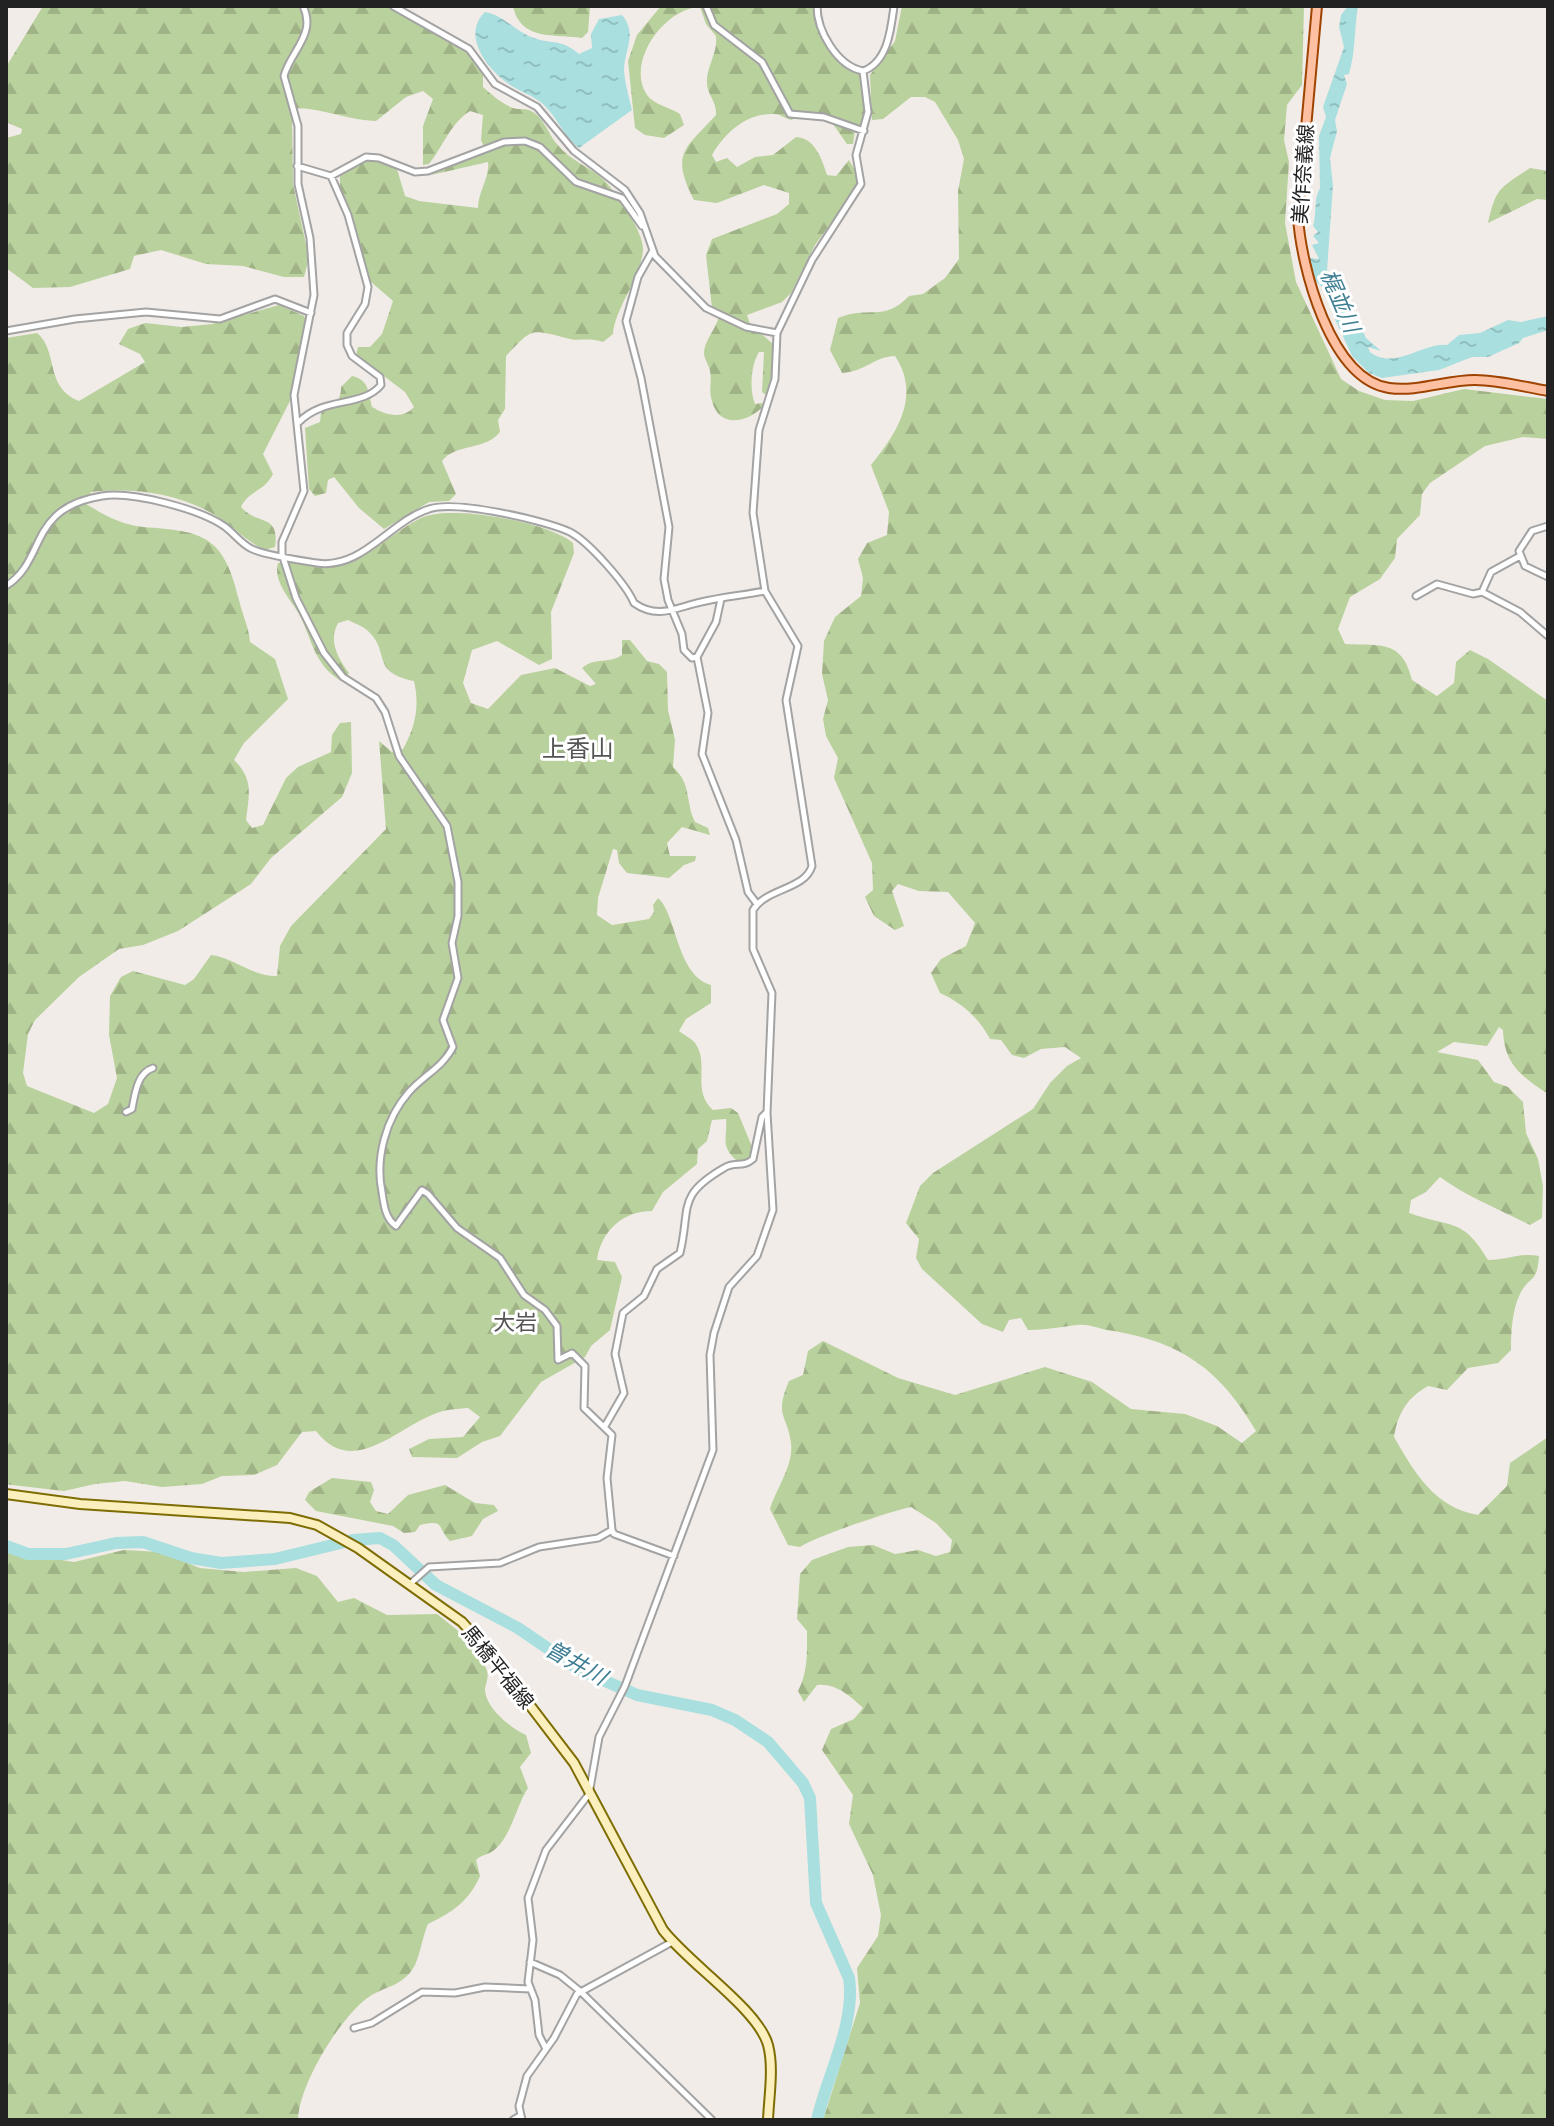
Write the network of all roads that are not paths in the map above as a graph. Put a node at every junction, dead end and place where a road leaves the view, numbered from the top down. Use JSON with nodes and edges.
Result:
{"nodes":[{"id":1,"x":303,"y":6,"type":"edge"},
{"id":2,"x":393,"y":6,"type":"edge"},
{"id":3,"x":706,"y":6,"type":"edge"},
{"id":4,"x":817,"y":6,"type":"edge"},
{"id":5,"x":894,"y":6,"type":"edge"},
{"id":6,"x":1317,"y":6,"type":"edge"},
{"id":7,"x":863,"y":71,"type":"junction"},
{"id":8,"x":864,"y":131,"type":"junction"},
{"id":9,"x":297,"y":166,"type":"junction"},
{"id":10,"x":331,"y":176,"type":"junction"},
{"id":11,"x":645,"y":231,"type":"junction"},
{"id":12,"x":652,"y":252,"type":"junction"},
{"id":13,"x":311,"y":313,"type":"junction"},
{"id":14,"x":6,"y":331,"type":"edge"},
{"id":15,"x":777,"y":333,"type":"junction"},
{"id":16,"x":1548,"y":391,"type":"edge"},
{"id":17,"x":299,"y":422,"type":"junction"},
{"id":18,"x":1548,"y":526,"type":"edge"},
{"id":19,"x":282,"y":554,"type":"junction"},
{"id":20,"x":1520,"y":556,"type":"junction"},
{"id":21,"x":1548,"y":577,"type":"edge"},
{"id":22,"x":6,"y":586,"type":"edge"},
{"id":23,"x":765,"y":591,"type":"junction"},
{"id":24,"x":1482,"y":592,"type":"junction"},
{"id":25,"x":1416,"y":596,"type":"dead end"},
{"id":26,"x":721,"y":599,"type":"junction"},
{"id":27,"x":672,"y":612,"type":"junction"},
{"id":28,"x":1548,"y":636,"type":"edge"},
{"id":29,"x":697,"y":657,"type":"junction"},
{"id":30,"x":757,"y":904,"type":"junction"},
{"id":31,"x":153,"y":1068,"type":"dead end"},
{"id":32,"x":126,"y":1112,"type":"dead end"},
{"id":33,"x":767,"y":1113,"type":"junction"},
{"id":34,"x":605,"y":1426,"type":"junction"},
{"id":35,"x":6,"y":1494,"type":"edge"},
{"id":36,"x":612,"y":1530,"type":"junction"},
{"id":37,"x":674,"y":1556,"type":"junction"},
{"id":38,"x":410,"y":1584,"type":"junction"},
{"id":39,"x":589,"y":1794,"type":"junction"},
{"id":40,"x":672,"y":1942,"type":"junction"},
{"id":41,"x":530,"y":1962,"type":"junction"},
{"id":42,"x":530,"y":1989,"type":"junction"},
{"id":43,"x":581,"y":1992,"type":"junction"},
{"id":44,"x":354,"y":2028,"type":"dead end"},
{"id":45,"x":546,"y":2049,"type":"junction"},
{"id":46,"x":521,"y":2118,"type":"edge"},
{"id":47,"x":513,"y":2120,"type":"edge"},
{"id":48,"x":712,"y":2120,"type":"edge"},
{"id":49,"x":768,"y":2120,"type":"edge"}],
"edges":[{"from":1,"to":9,"type":"street"},
{"from":2,"to":11,"type":"street"},
{"from":3,"to":8,"type":"street"},
{"from":4,"to":7,"type":"street"},
{"from":5,"to":7,"type":"street"},
{"from":6,"to":16,"type":"main road","name":"美作奈義線"},
{"from":7,"to":8,"type":"street"},
{"from":8,"to":15,"type":"street"},
{"from":9,"to":10,"type":"street"},
{"from":9,"to":13,"type":"street"},
{"from":10,"to":11,"type":"street"},
{"from":10,"to":17,"type":"street"},
{"from":11,"to":12,"type":"street"},
{"from":12,"to":15,"type":"street"},
{"from":12,"to":27,"type":"street"},
{"from":13,"to":14,"type":"street"},
{"from":13,"to":17,"type":"street"},
{"from":15,"to":23,"type":"street"},
{"from":17,"to":19,"type":"street"},
{"from":18,"to":20,"type":"street"},
{"from":19,"to":22,"type":"street"},
{"from":19,"to":27,"type":"street"},
{"from":19,"to":34,"type":"street"},
{"from":20,"to":21,"type":"street"},
{"from":20,"to":24,"type":"street"},
{"from":23,"to":26,"type":"street"},
{"from":23,"to":30,"type":"street"},
{"from":24,"to":25,"type":"street"},
{"from":24,"to":28,"type":"street"},
{"from":26,"to":27,"type":"street"},
{"from":26,"to":29,"type":"street"},
{"from":27,"to":29,"type":"street"},
{"from":29,"to":30,"type":"street"},
{"from":30,"to":33,"type":"street"},
{"from":31,"to":32,"type":"street"},
{"from":33,"to":34,"type":"street"},
{"from":33,"to":37,"type":"street"},
{"from":34,"to":36,"type":"street"},
{"from":35,"to":38,"type":"main road","name":"馬橋平福線"},
{"from":36,"to":37,"type":"street"},
{"from":36,"to":38,"type":"street"},
{"from":37,"to":39,"type":"street"},
{"from":38,"to":39,"type":"main road","name":"馬橋平福線"},
{"from":39,"to":40,"type":"main road","name":"馬橋平福線"},
{"from":39,"to":41,"type":"street"},
{"from":40,"to":43,"type":"street"},
{"from":40,"to":49,"type":"main road","name":"馬橋平福線"},
{"from":41,"to":42,"type":"street"},
{"from":41,"to":43,"type":"street"},
{"from":42,"to":44,"type":"street"},
{"from":42,"to":45,"type":"street"},
{"from":43,"to":45,"type":"street"},
{"from":43,"to":48,"type":"street"},
{"from":45,"to":46,"type":"street"},
{"from":46,"to":47,"type":"street"}]}
